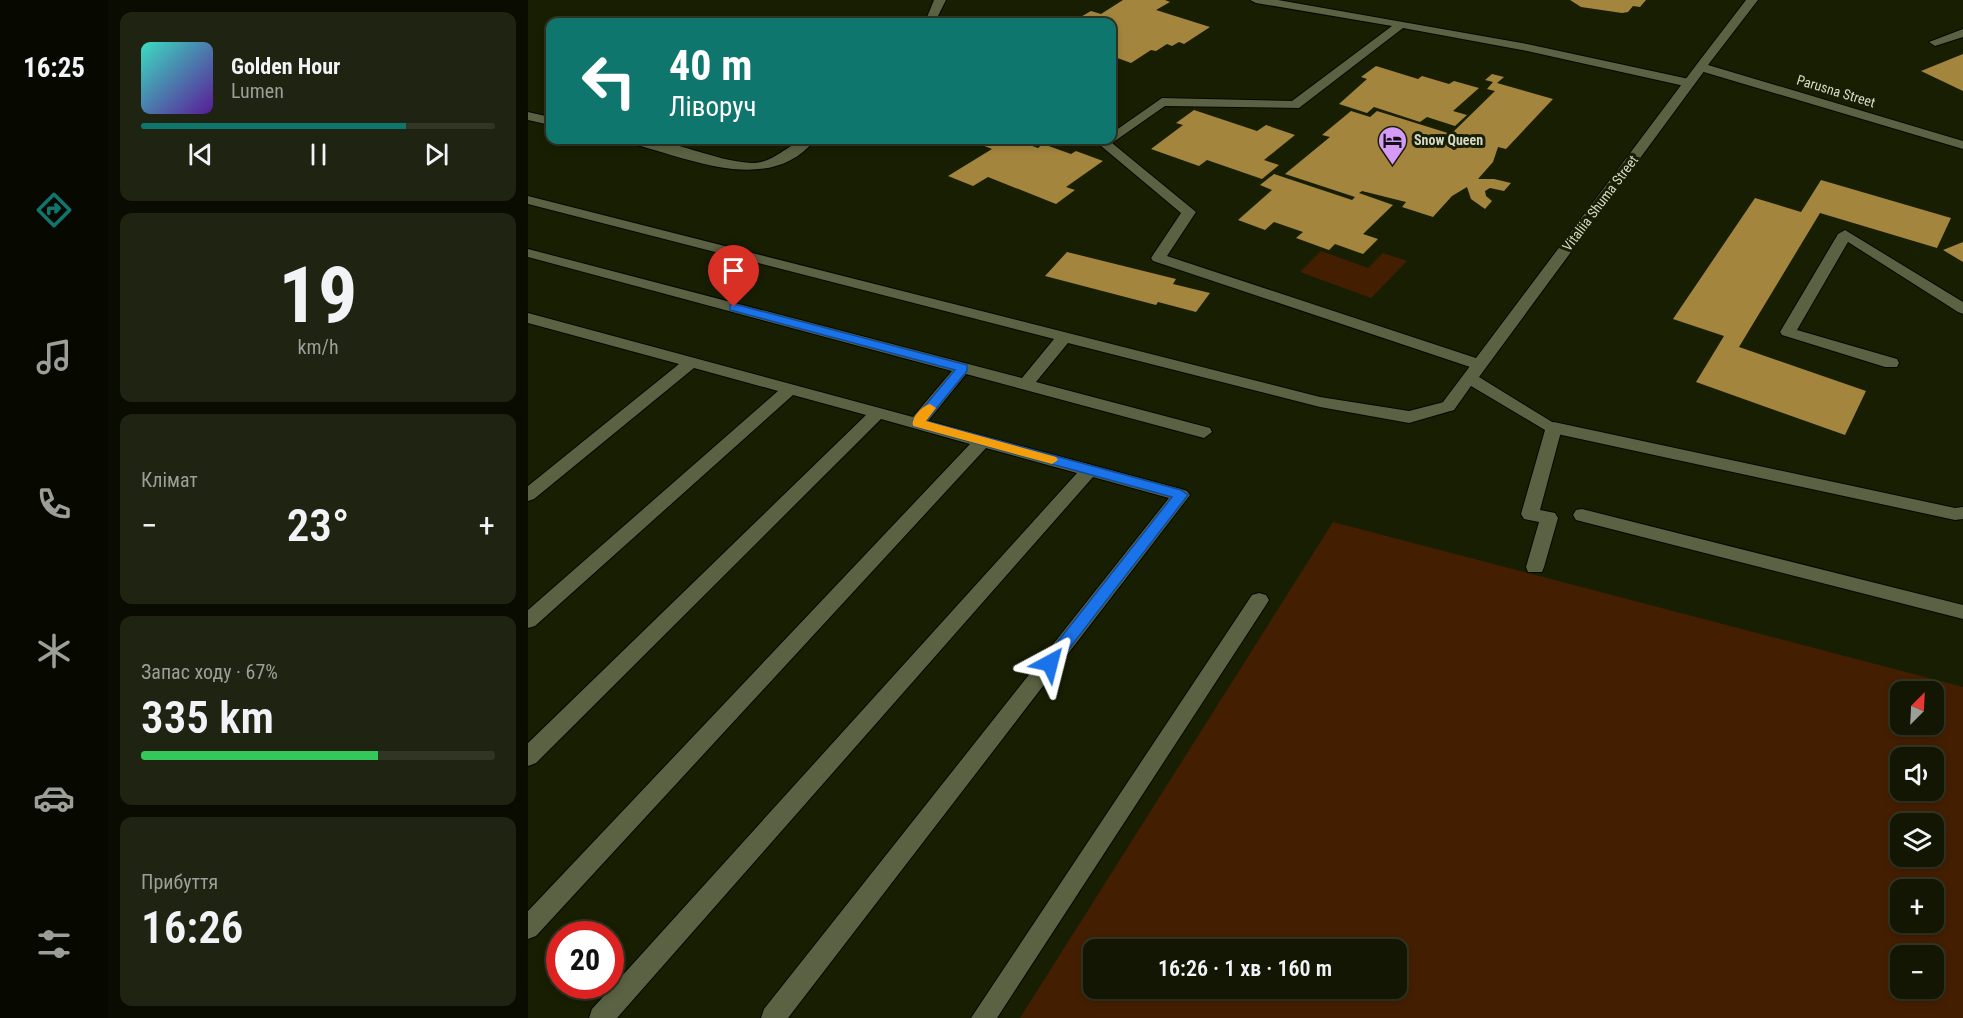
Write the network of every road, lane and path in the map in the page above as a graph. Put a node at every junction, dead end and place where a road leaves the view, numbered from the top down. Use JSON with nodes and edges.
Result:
{"nodes":[{"id":1,"x":940,"y":0,"type":"edge"},
{"id":2,"x":1256,"y":0,"type":"edge"},
{"id":3,"x":1752,"y":0,"type":"edge"},
{"id":4,"x":932,"y":18,"type":"edge"},
{"id":5,"x":1401,"y":24,"type":"junction"},
{"id":6,"x":1963,"y":33,"type":"edge"},
{"id":7,"x":1935,"y":42,"type":"dead end"},
{"id":8,"x":1701,"y":66,"type":"junction"},
{"id":9,"x":1689,"y":83,"type":"junction"},
{"id":10,"x":528,"y":116,"type":"edge"},
{"id":11,"x":546,"y":120,"type":"edge"},
{"id":12,"x":1116,"y":134,"type":"edge"},
{"id":13,"x":650,"y":144,"type":"edge"},
{"id":14,"x":803,"y":144,"type":"edge"},
{"id":15,"x":1112,"y":144,"type":"edge"},
{"id":16,"x":1963,"y":145,"type":"edge"},
{"id":17,"x":528,"y":200,"type":"edge"},
{"id":18,"x":528,"y":253,"type":"edge"},
{"id":19,"x":1963,"y":309,"type":"edge"},
{"id":20,"x":528,"y":318,"type":"edge"},
{"id":21,"x":1064,"y":337,"type":"junction"},
{"id":22,"x":691,"y":362,"type":"junction"},
{"id":23,"x":1891,"y":363,"type":"dead end"},
{"id":24,"x":963,"y":368,"type":"junction"},
{"id":25,"x":1474,"y":371,"type":"junction"},
{"id":26,"x":1026,"y":384,"type":"junction"},
{"id":27,"x":790,"y":389,"type":"junction"},
{"id":28,"x":878,"y":413,"type":"junction"},
{"id":29,"x":917,"y":423,"type":"junction"},
{"id":30,"x":1554,"y":428,"type":"junction"},
{"id":31,"x":1204,"y":432,"type":"dead end"},
{"id":32,"x":982,"y":441,"type":"junction"},
{"id":33,"x":1089,"y":470,"type":"junction"},
{"id":34,"x":528,"y":495,"type":"edge"},
{"id":35,"x":1963,"y":513,"type":"edge"},
{"id":36,"x":1582,"y":515,"type":"dead end"},
{"id":37,"x":1535,"y":567,"type":"dead end"},
{"id":38,"x":1259,"y":600,"type":"dead end"},
{"id":39,"x":1963,"y":612,"type":"edge"},
{"id":40,"x":528,"y":621,"type":"edge"},
{"id":41,"x":528,"y":757,"type":"edge"},
{"id":42,"x":528,"y":928,"type":"edge"},
{"id":43,"x":600,"y":1018,"type":"edge"},
{"id":44,"x":773,"y":1018,"type":"edge"},
{"id":45,"x":982,"y":1018,"type":"edge"}],
"edges":[{"from":1,"to":4,"type":"street"},
{"from":2,"to":5,"type":"street"},
{"from":3,"to":8,"type":"street","name":"Vitaliia Shuma Street"},
{"from":5,"to":9,"type":"street"},
{"from":5,"to":12,"type":"street"},
{"from":6,"to":7,"type":"street"},
{"from":8,"to":9,"type":"street","name":"Vitaliia Shuma Street"},
{"from":8,"to":16,"type":"street","name":"Parusna Street"},
{"from":9,"to":25,"type":"street","name":"Vitaliia Shuma Street"},
{"from":10,"to":11,"type":"street"},
{"from":13,"to":14,"type":"street"},
{"from":15,"to":25,"type":"street"},
{"from":17,"to":21,"type":"street"},
{"from":18,"to":24,"type":"street"},
{"from":19,"to":23,"type":"street"},
{"from":20,"to":22,"type":"street"},
{"from":21,"to":25,"type":"street","name":"Vitaliia Shuma Street"},
{"from":21,"to":26,"type":"street"},
{"from":22,"to":27,"type":"street"},
{"from":22,"to":34,"type":"street"},
{"from":24,"to":26,"type":"street"},
{"from":24,"to":29,"type":"street"},
{"from":25,"to":30,"type":"street"},
{"from":26,"to":31,"type":"street"},
{"from":27,"to":28,"type":"street"},
{"from":27,"to":40,"type":"street"},
{"from":28,"to":29,"type":"street"},
{"from":28,"to":41,"type":"street"},
{"from":29,"to":32,"type":"street"},
{"from":30,"to":35,"type":"street"},
{"from":30,"to":37,"type":"street"},
{"from":32,"to":33,"type":"street"},
{"from":32,"to":42,"type":"street"},
{"from":33,"to":43,"type":"street"},
{"from":33,"to":44,"type":"street"},
{"from":36,"to":39,"type":"street"},
{"from":38,"to":45,"type":"street"}]}
